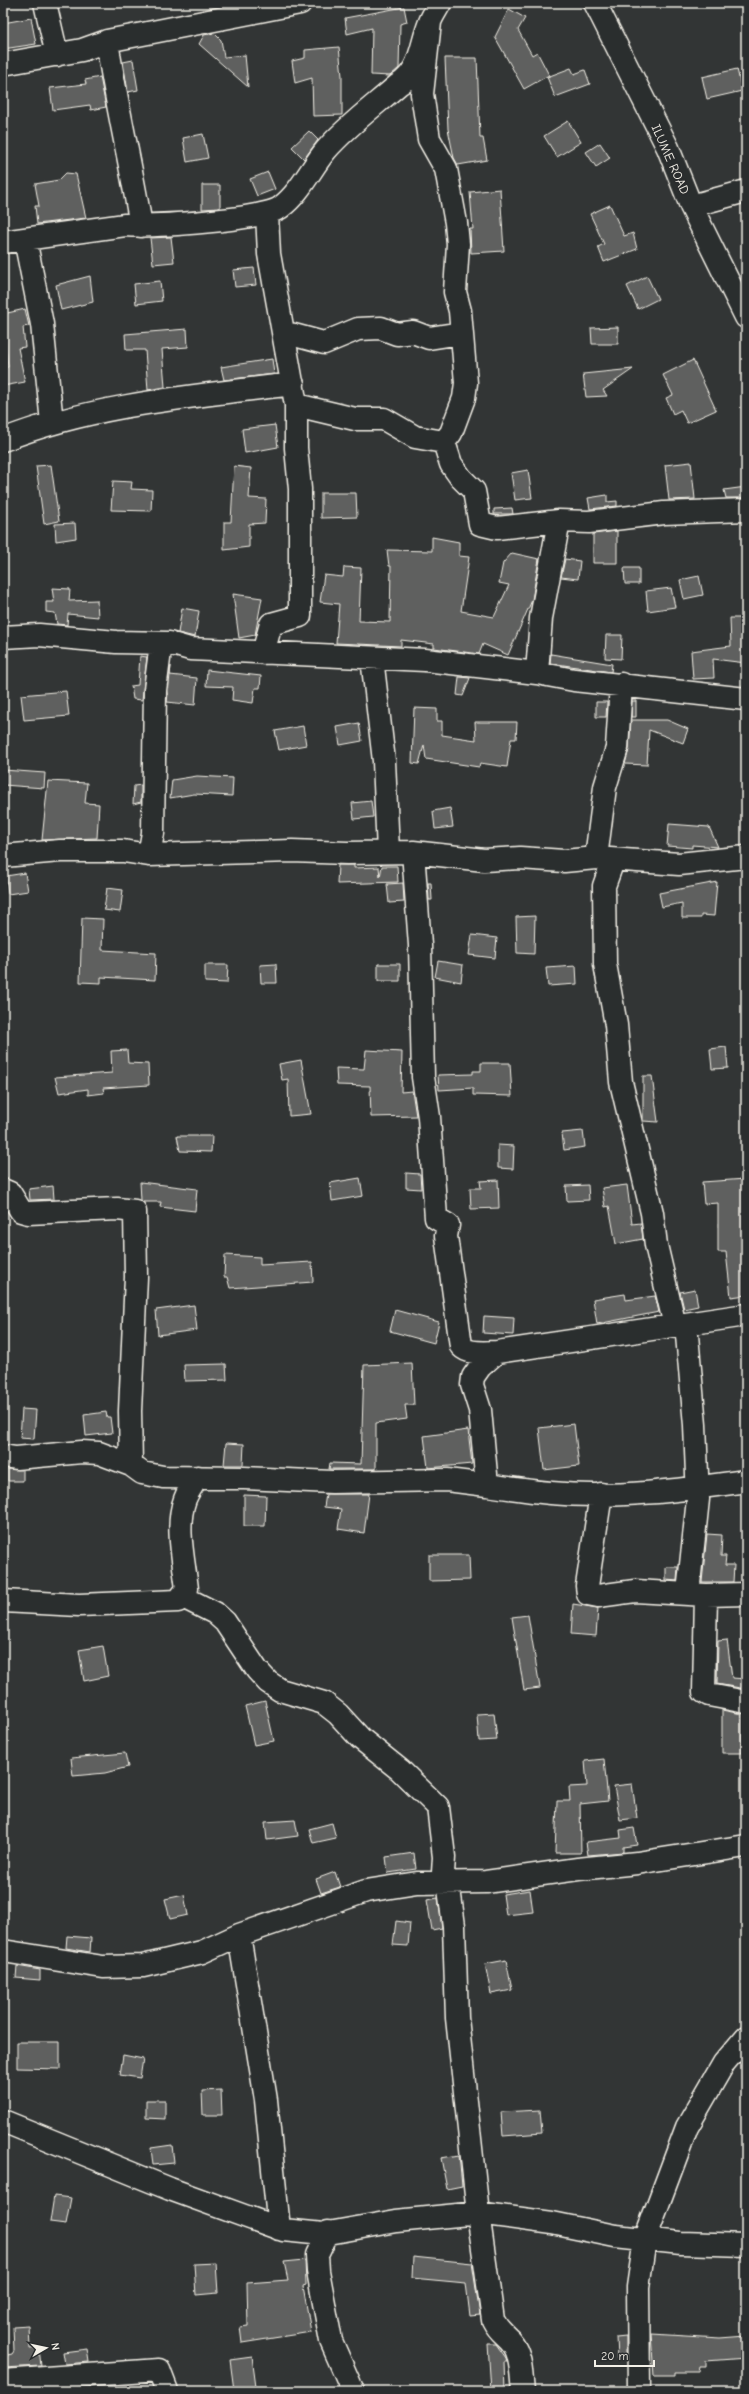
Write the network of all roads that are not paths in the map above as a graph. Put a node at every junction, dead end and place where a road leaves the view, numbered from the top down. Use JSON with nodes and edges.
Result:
{"nodes":[{"id":1,"x":45,"y":3,"type":"edge"},
{"id":2,"x":440,"y":3,"type":"edge"},
{"id":3,"x":594,"y":3,"type":"edge"},
{"id":4,"x":291,"y":4,"type":"edge"},
{"id":5,"x":430,"y":22,"type":"junction"},
{"id":6,"x":107,"y":41,"type":"junction"},
{"id":7,"x":57,"y":55,"type":"junction"},
{"id":8,"x":3,"y":64,"type":"edge"},
{"id":9,"x":746,"y":190,"type":"edge"},
{"id":10,"x":691,"y":206,"type":"junction"},
{"id":11,"x":268,"y":214,"type":"junction"},
{"id":12,"x":141,"y":226,"type":"junction"},
{"id":13,"x":25,"y":239,"type":"junction"},
{"id":14,"x":3,"y":242,"type":"edge"},
{"id":15,"x":746,"y":317,"type":"edge"},
{"id":16,"x":283,"y":332,"type":"junction"},
{"id":17,"x":461,"y":333,"type":"junction"},
{"id":18,"x":294,"y":395,"type":"junction"},
{"id":19,"x":52,"y":423,"type":"junction"},
{"id":20,"x":3,"y":440,"type":"edge"},
{"id":21,"x":444,"y":442,"type":"junction"},
{"id":22,"x":746,"y":510,"type":"edge"},
{"id":23,"x":559,"y":521,"type":"junction"},
{"id":24,"x":3,"y":637,"type":"edge"},
{"id":25,"x":169,"y":643,"type":"junction"},
{"id":26,"x":263,"y":653,"type":"junction"},
{"id":27,"x":372,"y":658,"type":"junction"},
{"id":28,"x":537,"y":673,"type":"junction"},
{"id":29,"x":621,"y":684,"type":"junction"},
{"id":30,"x":746,"y":699,"type":"edge"},
{"id":31,"x":388,"y":852,"type":"junction"},
{"id":32,"x":413,"y":852,"type":"junction"},
{"id":33,"x":3,"y":856,"type":"edge"},
{"id":34,"x":149,"y":856,"type":"junction"},
{"id":35,"x":746,"y":857,"type":"edge"},
{"id":36,"x":605,"y":859,"type":"junction"},
{"id":37,"x":3,"y":1190,"type":"edge"},
{"id":38,"x":746,"y":1315,"type":"edge"},
{"id":39,"x":681,"y":1325,"type":"junction"},
{"id":40,"x":497,"y":1352,"type":"junction"},
{"id":41,"x":3,"y":1456,"type":"edge"},
{"id":42,"x":131,"y":1465,"type":"junction"},
{"id":43,"x":198,"y":1477,"type":"junction"},
{"id":44,"x":746,"y":1481,"type":"edge"},
{"id":45,"x":487,"y":1485,"type":"junction"},
{"id":46,"x":697,"y":1488,"type":"junction"},
{"id":47,"x":601,"y":1494,"type":"junction"},
{"id":48,"x":697,"y":1594,"type":"junction"},
{"id":49,"x":746,"y":1594,"type":"edge"},
{"id":50,"x":183,"y":1597,"type":"junction"},
{"id":51,"x":3,"y":1601,"type":"edge"},
{"id":52,"x":746,"y":1702,"type":"edge"},
{"id":53,"x":746,"y":1846,"type":"edge"},
{"id":54,"x":448,"y":1881,"type":"junction"},
{"id":55,"x":239,"y":1936,"type":"junction"},
{"id":56,"x":3,"y":1951,"type":"edge"},
{"id":57,"x":746,"y":2038,"type":"edge"},
{"id":58,"x":3,"y":2121,"type":"edge"},
{"id":59,"x":478,"y":2213,"type":"junction"},
{"id":60,"x":279,"y":2229,"type":"junction"},
{"id":61,"x":328,"y":2232,"type":"junction"},
{"id":62,"x":645,"y":2239,"type":"junction"},
{"id":63,"x":746,"y":2245,"type":"edge"},
{"id":64,"x":3,"y":2381,"type":"edge"},
{"id":65,"x":167,"y":2391,"type":"edge"},
{"id":66,"x":353,"y":2391,"type":"edge"},
{"id":67,"x":522,"y":2391,"type":"edge"},
{"id":68,"x":639,"y":2391,"type":"edge"}],
"edges":[{"from":1,"to":7,"type":"street"},
{"from":2,"to":5,"type":"street"},
{"from":3,"to":10,"type":"street","name":"ILUME ROAD"},
{"from":4,"to":6,"type":"street"},
{"from":5,"to":11,"type":"street"},
{"from":5,"to":17,"type":"street"},
{"from":6,"to":7,"type":"street"},
{"from":6,"to":12,"type":"street"},
{"from":7,"to":8,"type":"street"},
{"from":9,"to":10,"type":"street"},
{"from":10,"to":15,"type":"street","name":"ILUME ROAD"},
{"from":11,"to":12,"type":"street"},
{"from":11,"to":16,"type":"street"},
{"from":12,"to":13,"type":"street"},
{"from":13,"to":14,"type":"street"},
{"from":13,"to":19,"type":"street"},
{"from":16,"to":17,"type":"street"},
{"from":16,"to":18,"type":"street"},
{"from":17,"to":21,"type":"street"},
{"from":18,"to":19,"type":"street"},
{"from":18,"to":21,"type":"street"},
{"from":18,"to":26,"type":"street"},
{"from":19,"to":20,"type":"street"},
{"from":21,"to":23,"type":"street"},
{"from":22,"to":23,"type":"street"},
{"from":23,"to":28,"type":"street"},
{"from":24,"to":25,"type":"street"},
{"from":25,"to":26,"type":"street"},
{"from":25,"to":34,"type":"street"},
{"from":26,"to":27,"type":"street"},
{"from":27,"to":28,"type":"street"},
{"from":27,"to":31,"type":"street"},
{"from":28,"to":29,"type":"street"},
{"from":29,"to":30,"type":"street"},
{"from":29,"to":36,"type":"street"},
{"from":31,"to":32,"type":"street"},
{"from":31,"to":34,"type":"street"},
{"from":32,"to":36,"type":"street"},
{"from":32,"to":40,"type":"street"},
{"from":33,"to":34,"type":"street"},
{"from":35,"to":36,"type":"street"},
{"from":36,"to":39,"type":"street"},
{"from":37,"to":42,"type":"street"},
{"from":38,"to":39,"type":"street"},
{"from":39,"to":40,"type":"street"},
{"from":39,"to":46,"type":"street"},
{"from":40,"to":45,"type":"street"},
{"from":41,"to":42,"type":"street"},
{"from":42,"to":43,"type":"street"},
{"from":43,"to":45,"type":"street"},
{"from":43,"to":50,"type":"street"},
{"from":44,"to":46,"type":"street"},
{"from":45,"to":47,"type":"street"},
{"from":46,"to":47,"type":"street"},
{"from":46,"to":48,"type":"street"},
{"from":47,"to":48,"type":"street"},
{"from":48,"to":49,"type":"street"},
{"from":48,"to":52,"type":"street"},
{"from":50,"to":51,"type":"street"},
{"from":50,"to":54,"type":"street"},
{"from":53,"to":54,"type":"street"},
{"from":54,"to":55,"type":"street"},
{"from":54,"to":59,"type":"street"},
{"from":55,"to":56,"type":"street"},
{"from":55,"to":60,"type":"street"},
{"from":57,"to":62,"type":"street"},
{"from":58,"to":60,"type":"street"},
{"from":59,"to":61,"type":"street"},
{"from":59,"to":62,"type":"street"},
{"from":59,"to":67,"type":"street"},
{"from":60,"to":61,"type":"street"},
{"from":61,"to":66,"type":"street"},
{"from":62,"to":63,"type":"street"},
{"from":62,"to":68,"type":"street"},
{"from":64,"to":65,"type":"street"}]}
